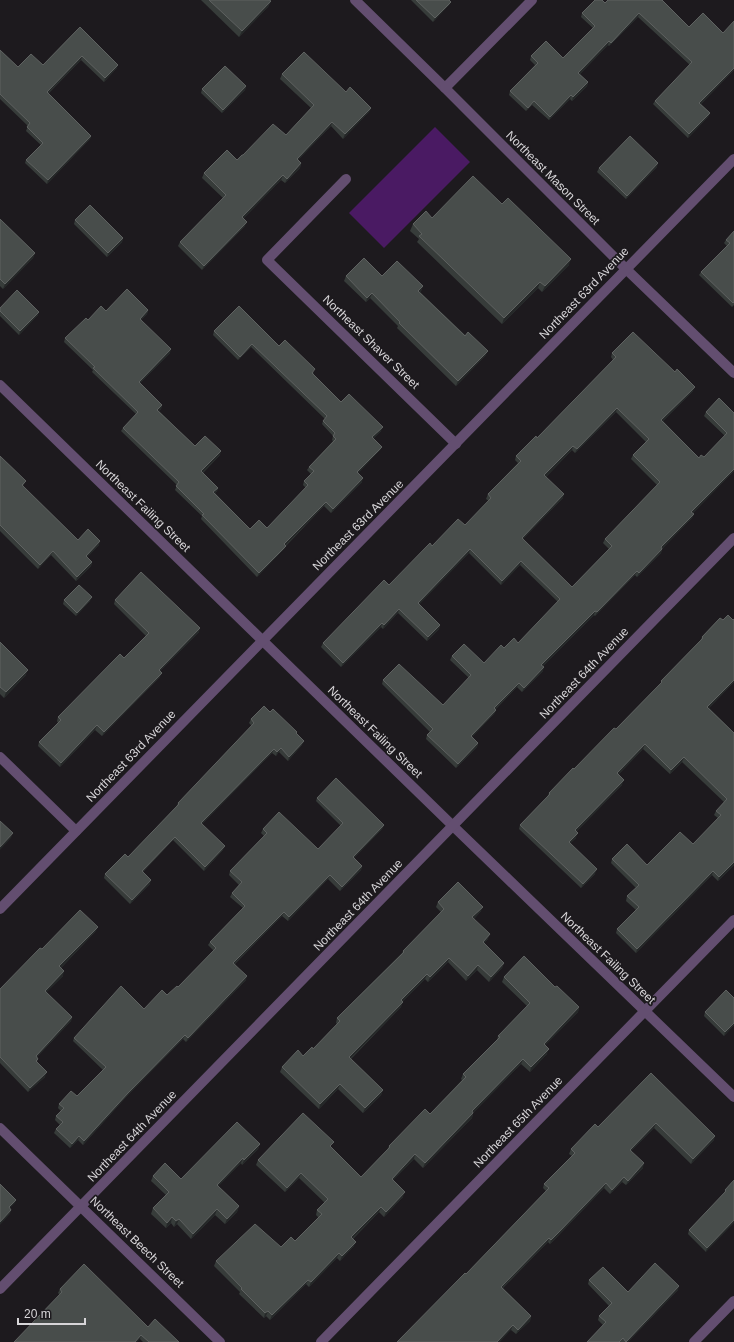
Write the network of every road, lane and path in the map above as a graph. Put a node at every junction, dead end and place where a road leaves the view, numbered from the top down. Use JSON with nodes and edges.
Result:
{"nodes":[{"id":1,"x":355,"y":0,"type":"edge"},
{"id":2,"x":532,"y":0,"type":"edge"},
{"id":3,"x":445,"y":88,"type":"junction"},
{"id":4,"x":734,"y":158,"type":"edge"},
{"id":5,"x":346,"y":179,"type":"dead end"},
{"id":6,"x":626,"y":269,"type":"junction"},
{"id":7,"x":734,"y":373,"type":"edge"},
{"id":8,"x":0,"y":385,"type":"edge"},
{"id":9,"x":456,"y":444,"type":"junction"},
{"id":10,"x":734,"y":538,"type":"edge"},
{"id":11,"x":262,"y":641,"type":"junction"},
{"id":12,"x":0,"y":757,"type":"edge"},
{"id":13,"x":453,"y":826,"type":"junction"},
{"id":14,"x":76,"y":831,"type":"junction"},
{"id":15,"x":0,"y":909,"type":"edge"},
{"id":16,"x":734,"y":920,"type":"edge"},
{"id":17,"x":644,"y":1011,"type":"junction"},
{"id":18,"x":734,"y":1097,"type":"edge"},
{"id":19,"x":0,"y":1128,"type":"edge"},
{"id":20,"x":81,"y":1206,"type":"junction"},
{"id":21,"x":0,"y":1290,"type":"edge"},
{"id":22,"x":734,"y":1301,"type":"edge"},
{"id":23,"x":220,"y":1342,"type":"edge"},
{"id":24,"x":321,"y":1342,"type":"edge"},
{"id":25,"x":694,"y":1342,"type":"edge"}],
"edges":[{"from":1,"to":3,"type":"street","name":"Northeast Mason Street"},
{"from":2,"to":3,"type":"street"},
{"from":3,"to":6,"type":"street","name":"Northeast Mason Street"},
{"from":4,"to":6,"type":"street","name":"Northeast 63rd Avenue"},
{"from":5,"to":9,"type":"street","name":"Northeast Shaver Street"},
{"from":6,"to":7,"type":"street","name":"Northeast Mason Street"},
{"from":6,"to":9,"type":"street","name":"Northeast 63rd Avenue"},
{"from":8,"to":11,"type":"street","name":"Northeast Failing Street"},
{"from":9,"to":11,"type":"street","name":"Northeast 63rd Avenue"},
{"from":10,"to":13,"type":"street","name":"Northeast 64th Avenue"},
{"from":11,"to":13,"type":"street","name":"Northeast Failing Street"},
{"from":11,"to":14,"type":"street","name":"Northeast 63rd Avenue"},
{"from":12,"to":14,"type":"street"},
{"from":13,"to":17,"type":"street","name":"Northeast Failing Street"},
{"from":13,"to":20,"type":"street","name":"Northeast 64th Avenue"},
{"from":14,"to":15,"type":"street","name":"Northeast 63rd Avenue"},
{"from":16,"to":17,"type":"street","name":"Northeast 65th Avenue"},
{"from":17,"to":18,"type":"street","name":"Northeast Failing Street"},
{"from":17,"to":24,"type":"street","name":"Northeast 65th Avenue"},
{"from":19,"to":20,"type":"street","name":"Northeast Beech Street"},
{"from":20,"to":21,"type":"street","name":"Northeast 64th Avenue"},
{"from":20,"to":23,"type":"street","name":"Northeast Beech Street"},
{"from":22,"to":25,"type":"street"}]}
